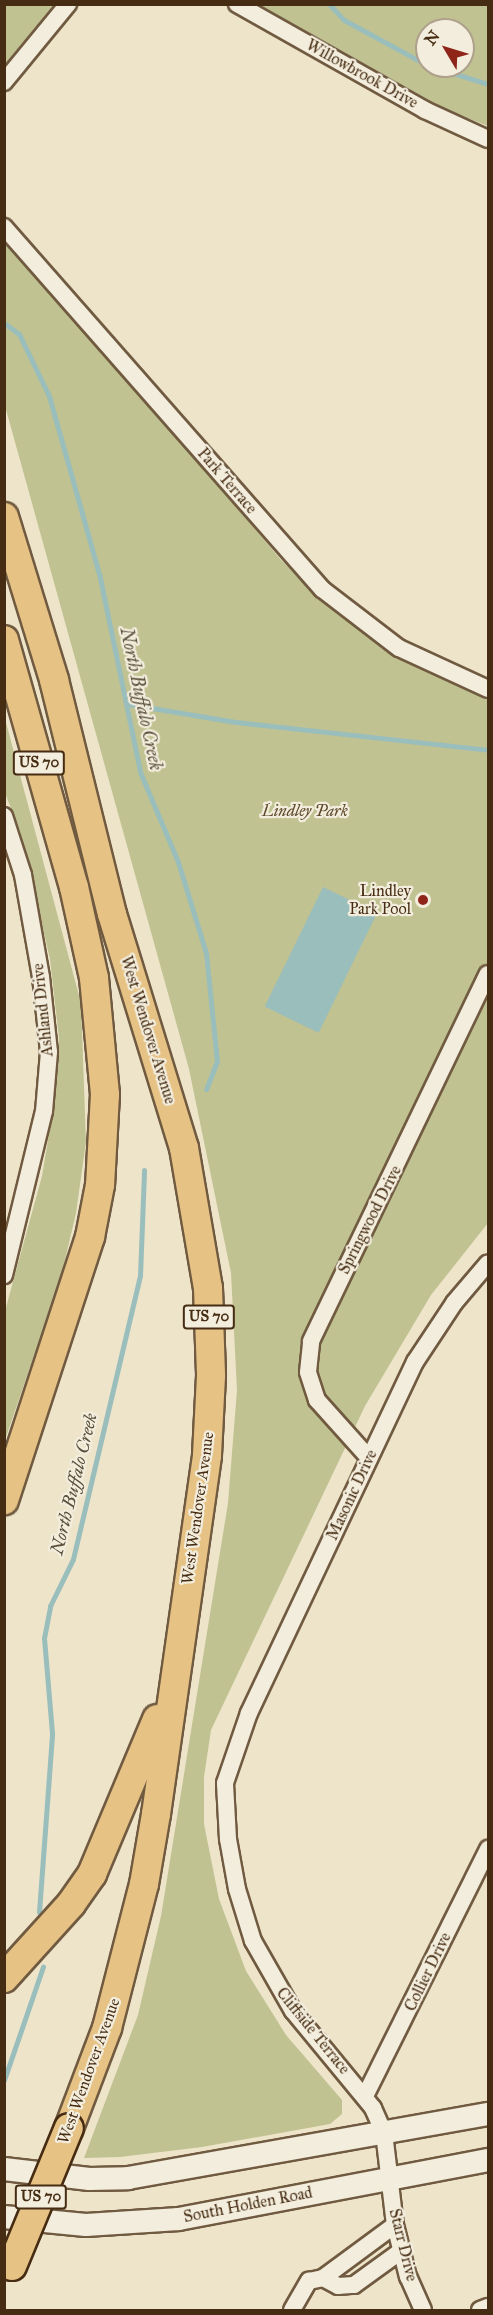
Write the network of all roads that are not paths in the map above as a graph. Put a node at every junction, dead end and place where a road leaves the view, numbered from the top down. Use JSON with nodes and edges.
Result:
{"nodes":[{"id":1,"x":69,"y":4,"type":"edge"},
{"id":2,"x":237,"y":4,"type":"edge"},
{"id":3,"x":4,"y":82,"type":"edge"},
{"id":4,"x":489,"y":139,"type":"edge"},
{"id":5,"x":4,"y":226,"type":"edge"},
{"id":6,"x":4,"y":517,"type":"edge"},
{"id":7,"x":4,"y":640,"type":"edge"},
{"id":8,"x":489,"y":689,"type":"edge"},
{"id":9,"x":4,"y":816,"type":"edge"},
{"id":10,"x":489,"y":974,"type":"edge"},
{"id":11,"x":489,"y":1263,"type":"edge"},
{"id":12,"x":4,"y":1275,"type":"edge"},
{"id":13,"x":369,"y":1458,"type":"junction"},
{"id":14,"x":4,"y":1500,"type":"edge"},
{"id":15,"x":172,"y":1682,"type":"junction"},
{"id":16,"x":237,"y":1740,"type":"joint"},
{"id":17,"x":489,"y":1849,"type":"edge"},
{"id":18,"x":4,"y":1978,"type":"edge"},
{"id":19,"x":366,"y":2094,"type":"junction"},
{"id":20,"x":489,"y":2114,"type":"edge"},
{"id":21,"x":384,"y":2133,"type":"junction"},
{"id":22,"x":489,"y":2160,"type":"edge"},
{"id":23,"x":4,"y":2169,"type":"edge"},
{"id":24,"x":390,"y":2178,"type":"junction"},
{"id":25,"x":4,"y":2217,"type":"edge"},
{"id":26,"x":395,"y":2225,"type":"junction"},
{"id":27,"x":401,"y":2251,"type":"junction"},
{"id":28,"x":343,"y":2265,"type":"junction"},
{"id":29,"x":8,"y":2274,"type":"edge"},
{"id":30,"x":323,"y":2278,"type":"junction"},
{"id":31,"x":354,"y":2285,"type":"junction"},
{"id":32,"x":489,"y":2307,"type":"edge"},
{"id":33,"x":292,"y":2310,"type":"edge"},
{"id":34,"x":423,"y":2310,"type":"edge"},
{"id":35,"x":480,"y":2310,"type":"edge"}],
"edges":[{"from":1,"to":3,"type":"street"},
{"from":2,"to":4,"type":"street","name":"Willowbrook Drive"},
{"from":5,"to":8,"type":"street","name":"Park Terrace"},
{"from":6,"to":15,"type":"highway","name":"West Wendover Avenue","number":"US 70"},
{"from":7,"to":14,"type":"highway","number":"US 70"},
{"from":9,"to":12,"type":"street","name":"Ashland Drive"},
{"from":10,"to":13,"type":"street","name":"Springwood Drive"},
{"from":11,"to":13,"type":"street","name":"Masonic Drive"},
{"from":13,"to":16,"type":"street","name":"Masonic Drive"},
{"from":15,"to":18,"type":"highway"},
{"from":15,"to":29,"type":"highway","name":"West Wendover Avenue","number":"US 70","bridge":true},
{"from":16,"to":19,"type":"street","name":"Cliffside Terrace"},
{"from":17,"to":19,"type":"street","name":"Collier Drive"},
{"from":19,"to":21,"type":"street","name":"Cliffside Terrace"},
{"from":20,"to":21,"type":"main road"},
{"from":21,"to":23,"type":"main road"},
{"from":21,"to":24,"type":"street","name":"Cliffside Terrace"},
{"from":22,"to":24,"type":"main road","name":"South Holden Road"},
{"from":24,"to":25,"type":"main road","name":"South Holden Road"},
{"from":24,"to":26,"type":"street","name":"Starr Drive"},
{"from":26,"to":27,"type":"street","name":"Starr Drive"},
{"from":26,"to":28,"type":"street"},
{"from":27,"to":31,"type":"street"},
{"from":27,"to":34,"type":"street","name":"Starr Drive"},
{"from":28,"to":30,"type":"street"},
{"from":28,"to":31,"type":"street"},
{"from":30,"to":31,"type":"street"},
{"from":30,"to":33,"type":"street"},
{"from":32,"to":35,"type":"street"}]}
